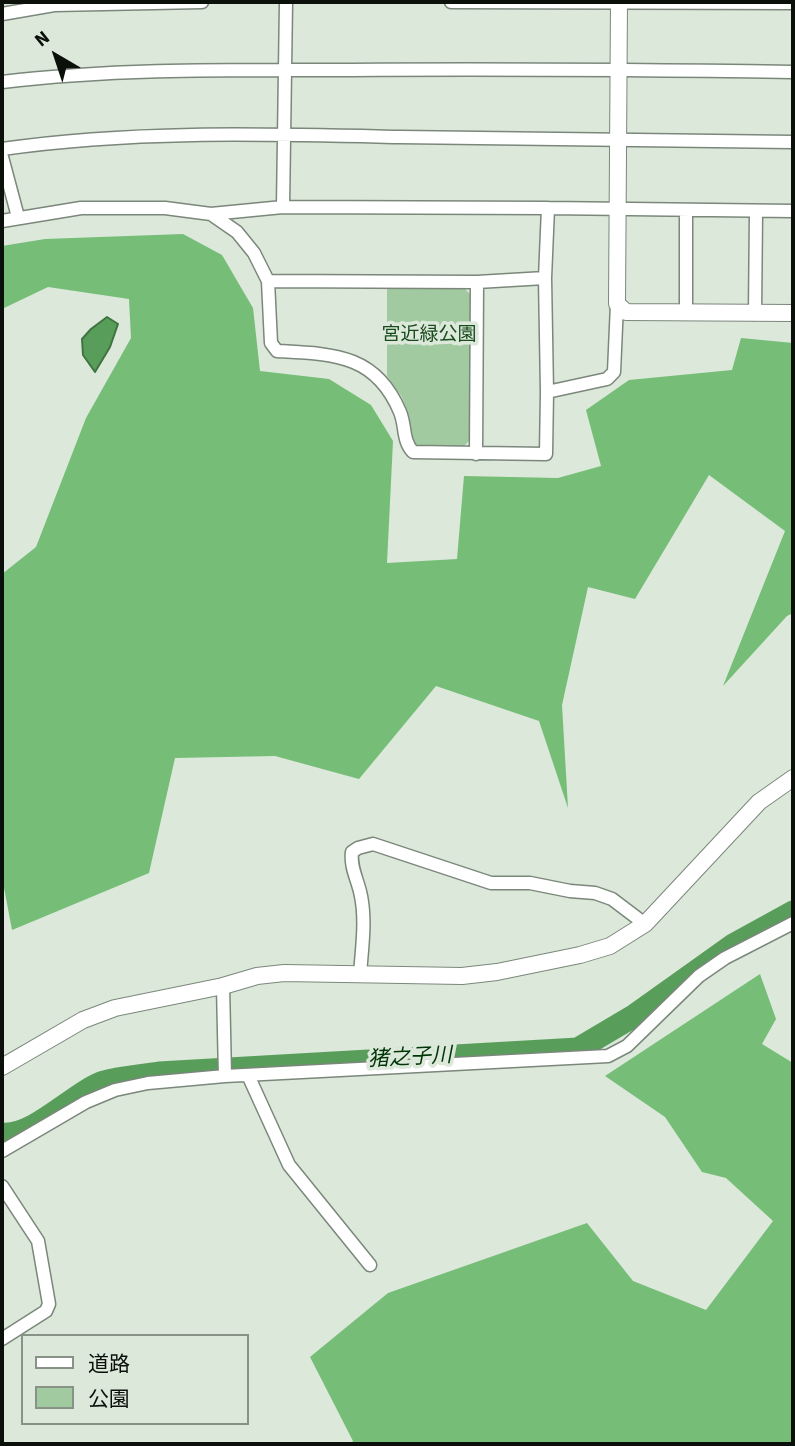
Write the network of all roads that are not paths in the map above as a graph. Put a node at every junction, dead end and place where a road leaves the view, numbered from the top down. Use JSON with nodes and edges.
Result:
{"nodes":[{"id":1,"x":202,"y":2,"type":"edge"},
{"id":2,"x":286,"y":2,"type":"edge"},
{"id":3,"x":452,"y":2,"type":"edge"},
{"id":4,"x":619,"y":3,"type":"edge"},
{"id":5,"x":793,"y":3,"type":"edge"},
{"id":6,"x":2,"y":14,"type":"edge"},
{"id":7,"x":621,"y":69,"type":"junction"},
{"id":8,"x":286,"y":70,"type":"junction"},
{"id":9,"x":793,"y":72,"type":"edge"},
{"id":10,"x":2,"y":82,"type":"edge"},
{"id":11,"x":284,"y":135,"type":"junction"},
{"id":12,"x":618,"y":141,"type":"junction"},
{"id":13,"x":793,"y":142,"type":"edge"},
{"id":14,"x":2,"y":149,"type":"edge"},
{"id":15,"x":2,"y":157,"type":"edge"},
{"id":16,"x":283,"y":207,"type":"junction"},
{"id":17,"x":548,"y":208,"type":"junction"},
{"id":18,"x":618,"y":209,"type":"junction"},
{"id":19,"x":686,"y":211,"type":"junction"},
{"id":20,"x":756,"y":212,"type":"junction"},
{"id":21,"x":793,"y":212,"type":"edge"},
{"id":22,"x":211,"y":214,"type":"junction"},
{"id":23,"x":18,"y":217,"type":"junction"},
{"id":24,"x":2,"y":221,"type":"edge"},
{"id":25,"x":545,"y":278,"type":"junction"},
{"id":26,"x":268,"y":281,"type":"junction"},
{"id":27,"x":477,"y":282,"type":"junction"},
{"id":28,"x":617,"y":304,"type":"junction"},
{"id":29,"x":686,"y":313,"type":"junction"},
{"id":30,"x":793,"y":313,"type":"edge"},
{"id":31,"x":754,"y":314,"type":"junction"},
{"id":32,"x":547,"y":393,"type":"junction"},
{"id":33,"x":476,"y":454,"type":"junction"},
{"id":34,"x":793,"y":778,"type":"edge"},
{"id":35,"x":793,"y":923,"type":"edge"},
{"id":36,"x":645,"y":925,"type":"junction"},
{"id":37,"x":359,"y":974,"type":"junction"},
{"id":38,"x":223,"y":986,"type":"junction"},
{"id":39,"x":2,"y":1068,"type":"edge"},
{"id":40,"x":225,"y":1074,"type":"junction"},
{"id":41,"x":248,"y":1075,"type":"junction"},
{"id":42,"x":2,"y":1151,"type":"edge"},
{"id":43,"x":2,"y":1186,"type":"edge"},
{"id":44,"x":370,"y":1265,"type":"dead end"},
{"id":45,"x":2,"y":1339,"type":"edge"}],
"edges":[{"from":1,"to":6,"type":"street"},
{"from":2,"to":8,"type":"street"},
{"from":3,"to":4,"type":"street"},
{"from":4,"to":5,"type":"street"},
{"from":4,"to":7,"type":"street"},
{"from":7,"to":8,"type":"street"},
{"from":7,"to":9,"type":"street"},
{"from":7,"to":12,"type":"street"},
{"from":8,"to":10,"type":"street"},
{"from":8,"to":11,"type":"street"},
{"from":11,"to":12,"type":"street"},
{"from":11,"to":14,"type":"street"},
{"from":11,"to":16,"type":"street"},
{"from":12,"to":13,"type":"street"},
{"from":12,"to":18,"type":"street"},
{"from":15,"to":23,"type":"street"},
{"from":16,"to":17,"type":"street"},
{"from":16,"to":22,"type":"street"},
{"from":17,"to":18,"type":"street"},
{"from":17,"to":25,"type":"street"},
{"from":18,"to":19,"type":"street"},
{"from":18,"to":28,"type":"street"},
{"from":19,"to":20,"type":"street"},
{"from":19,"to":29,"type":"street"},
{"from":20,"to":21,"type":"street"},
{"from":20,"to":31,"type":"street"},
{"from":22,"to":23,"type":"street"},
{"from":22,"to":26,"type":"street"},
{"from":23,"to":24,"type":"street"},
{"from":25,"to":27,"type":"street"},
{"from":25,"to":32,"type":"street"},
{"from":26,"to":27,"type":"street"},
{"from":26,"to":33,"type":"street"},
{"from":27,"to":33,"type":"street"},
{"from":28,"to":29,"type":"street"},
{"from":28,"to":32,"type":"street"},
{"from":29,"to":31,"type":"street"},
{"from":30,"to":31,"type":"street"},
{"from":32,"to":33,"type":"street"},
{"from":34,"to":36,"type":"street"},
{"from":35,"to":41,"type":"street"},
{"from":36,"to":37,"type":"street"},
{"from":36,"to":37,"type":"street"},
{"from":37,"to":38,"type":"street"},
{"from":38,"to":39,"type":"street"},
{"from":38,"to":40,"type":"street"},
{"from":40,"to":41,"type":"street"},
{"from":40,"to":42,"type":"street"},
{"from":41,"to":44,"type":"street"},
{"from":43,"to":45,"type":"street"}]}
